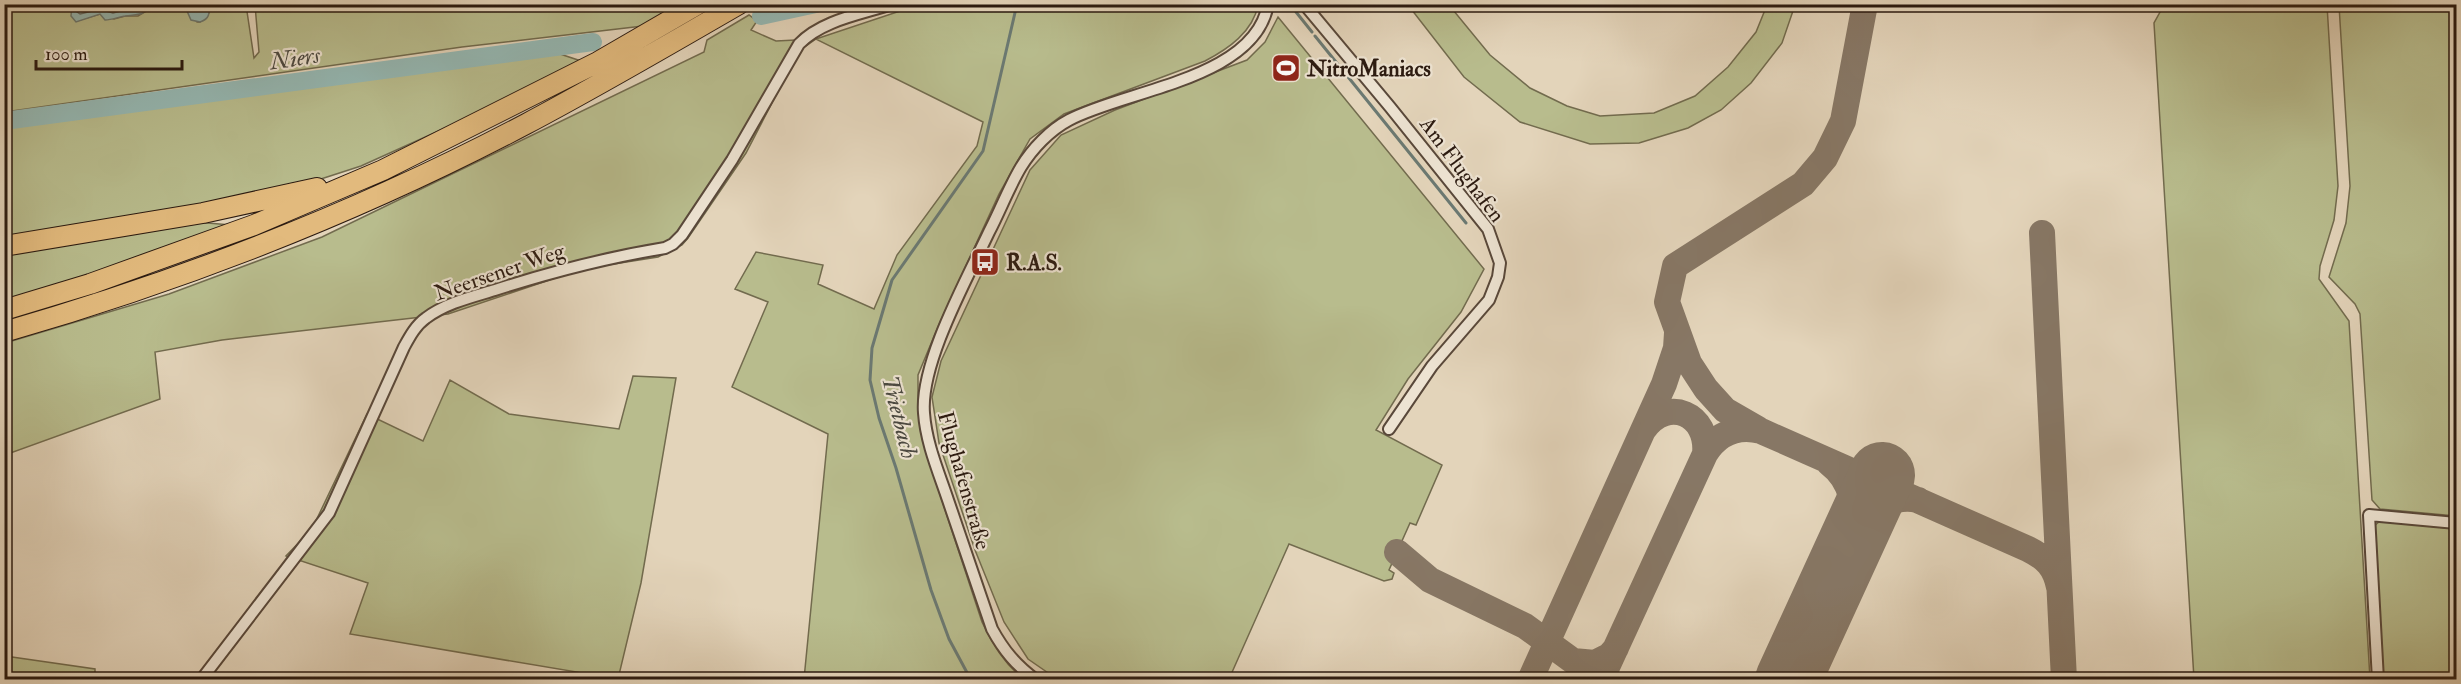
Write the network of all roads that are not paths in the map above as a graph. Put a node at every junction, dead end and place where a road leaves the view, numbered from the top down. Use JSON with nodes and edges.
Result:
{"nodes":[{"id":1,"x":698,"y":4,"type":"edge"},
{"id":2,"x":739,"y":4,"type":"edge"},
{"id":3,"x":892,"y":4,"type":"edge"},
{"id":4,"x":1268,"y":4,"type":"edge"},
{"id":5,"x":1304,"y":4,"type":"edge"},
{"id":6,"x":383,"y":170,"type":"junction"},
{"id":7,"x":4,"y":246,"type":"edge"},
{"id":8,"x":4,"y":310,"type":"edge"},
{"id":9,"x":4,"y":332,"type":"edge"},
{"id":10,"x":1389,"y":429,"type":"dead end"},
{"id":11,"x":2457,"y":523,"type":"edge"},
{"id":12,"x":201,"y":680,"type":"edge"},
{"id":13,"x":1036,"y":680,"type":"edge"},
{"id":14,"x":2378,"y":680,"type":"edge"}],
"edges":[{"from":1,"to":6,"type":"highway"},
{"from":2,"to":9,"type":"highway"},
{"from":3,"to":12,"type":"street","name":"Neersener Weg"},
{"from":4,"to":13,"type":"street","name":"Flughafenstraße"},
{"from":5,"to":10,"type":"street","name":"Am Flughafen"},
{"from":6,"to":7,"type":"highway"},
{"from":6,"to":8,"type":"highway"},
{"from":11,"to":14,"type":"street"}]}
